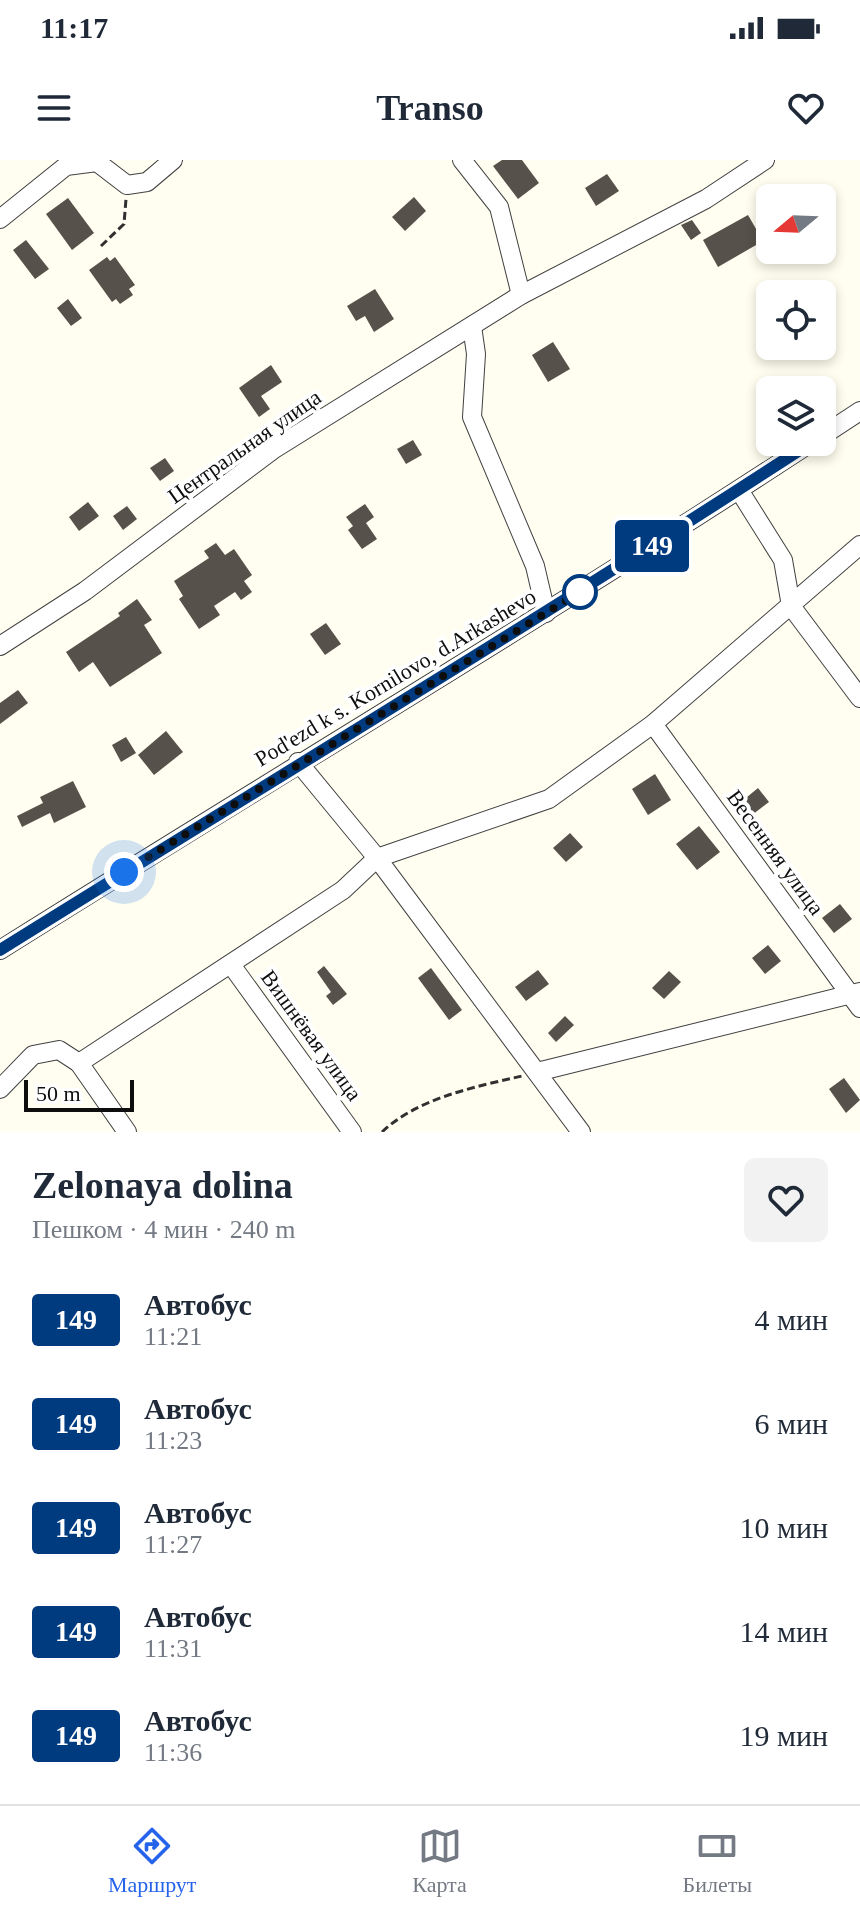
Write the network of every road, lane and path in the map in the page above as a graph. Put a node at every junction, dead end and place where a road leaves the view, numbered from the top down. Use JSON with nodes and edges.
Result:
{"nodes":[{"id":1,"x":173,"y":160,"type":"edge"},
{"id":2,"x":462,"y":160,"type":"edge"},
{"id":3,"x":765,"y":160,"type":"edge"},
{"id":4,"x":127,"y":185,"type":"junction"},
{"id":5,"x":0,"y":219,"type":"edge"},
{"id":6,"x":101,"y":246,"type":"dead end"},
{"id":7,"x":521,"y":295,"type":"junction"},
{"id":8,"x":472,"y":326,"type":"junction"},
{"id":9,"x":860,"y":411,"type":"edge"},
{"id":10,"x":836,"y":427,"type":"edge"},
{"id":11,"x":791,"y":456,"type":"edge"},
{"id":12,"x":739,"y":490,"type":"junction"},
{"id":13,"x":860,"y":545,"type":"edge"},
{"id":14,"x":791,"y":606,"type":"junction"},
{"id":15,"x":546,"y":613,"type":"junction"},
{"id":16,"x":0,"y":646,"type":"edge"},
{"id":17,"x":860,"y":698,"type":"edge"},
{"id":18,"x":653,"y":724,"type":"junction"},
{"id":19,"x":298,"y":762,"type":"junction"},
{"id":20,"x":377,"y":858,"type":"junction"},
{"id":21,"x":0,"y":950,"type":"edge"},
{"id":22,"x":232,"y":966,"type":"junction"},
{"id":23,"x":857,"y":998,"type":"edge"},
{"id":24,"x":79,"y":1063,"type":"junction"},
{"id":25,"x":537,"y":1072,"type":"junction"},
{"id":26,"x":0,"y":1089,"type":"edge"},
{"id":27,"x":127,"y":1132,"type":"edge"},
{"id":28,"x":352,"y":1132,"type":"edge"},
{"id":29,"x":382,"y":1132,"type":"edge"},
{"id":30,"x":581,"y":1132,"type":"edge"}],
"edges":[{"from":1,"to":4,"type":"street"},
{"from":2,"to":7,"type":"street"},
{"from":3,"to":7,"type":"street","name":"Центральная улица"},
{"from":4,"to":5,"type":"street"},
{"from":4,"to":6,"type":"path"},
{"from":7,"to":8,"type":"street","name":"Центральная улица"},
{"from":8,"to":15,"type":"street"},
{"from":8,"to":16,"type":"street","name":"Центральная улица"},
{"from":9,"to":10,"type":"street"},
{"from":11,"to":12,"type":"street","name":"Pod'ezd k s. Kornilovo, d.Arkashevo"},
{"from":12,"to":14,"type":"street"},
{"from":12,"to":15,"type":"street","name":"Pod'ezd k s. Kornilovo, d.Arkashevo"},
{"from":13,"to":14,"type":"street"},
{"from":14,"to":17,"type":"street"},
{"from":14,"to":18,"type":"street"},
{"from":15,"to":19,"type":"street","name":"Pod'ezd k s. Kornilovo, d.Arkashevo"},
{"from":18,"to":20,"type":"street"},
{"from":18,"to":23,"type":"street","name":"Весенняя улица"},
{"from":19,"to":20,"type":"street"},
{"from":19,"to":21,"type":"street","name":"Pod'ezd k s. Kornilovo, d.Arkashevo"},
{"from":20,"to":22,"type":"street"},
{"from":20,"to":25,"type":"street"},
{"from":22,"to":24,"type":"street"},
{"from":22,"to":28,"type":"street","name":"Вишнёвая улица"},
{"from":23,"to":25,"type":"street"},
{"from":24,"to":26,"type":"street"},
{"from":24,"to":27,"type":"street"},
{"from":25,"to":29,"type":"path"},
{"from":25,"to":30,"type":"street"}]}
